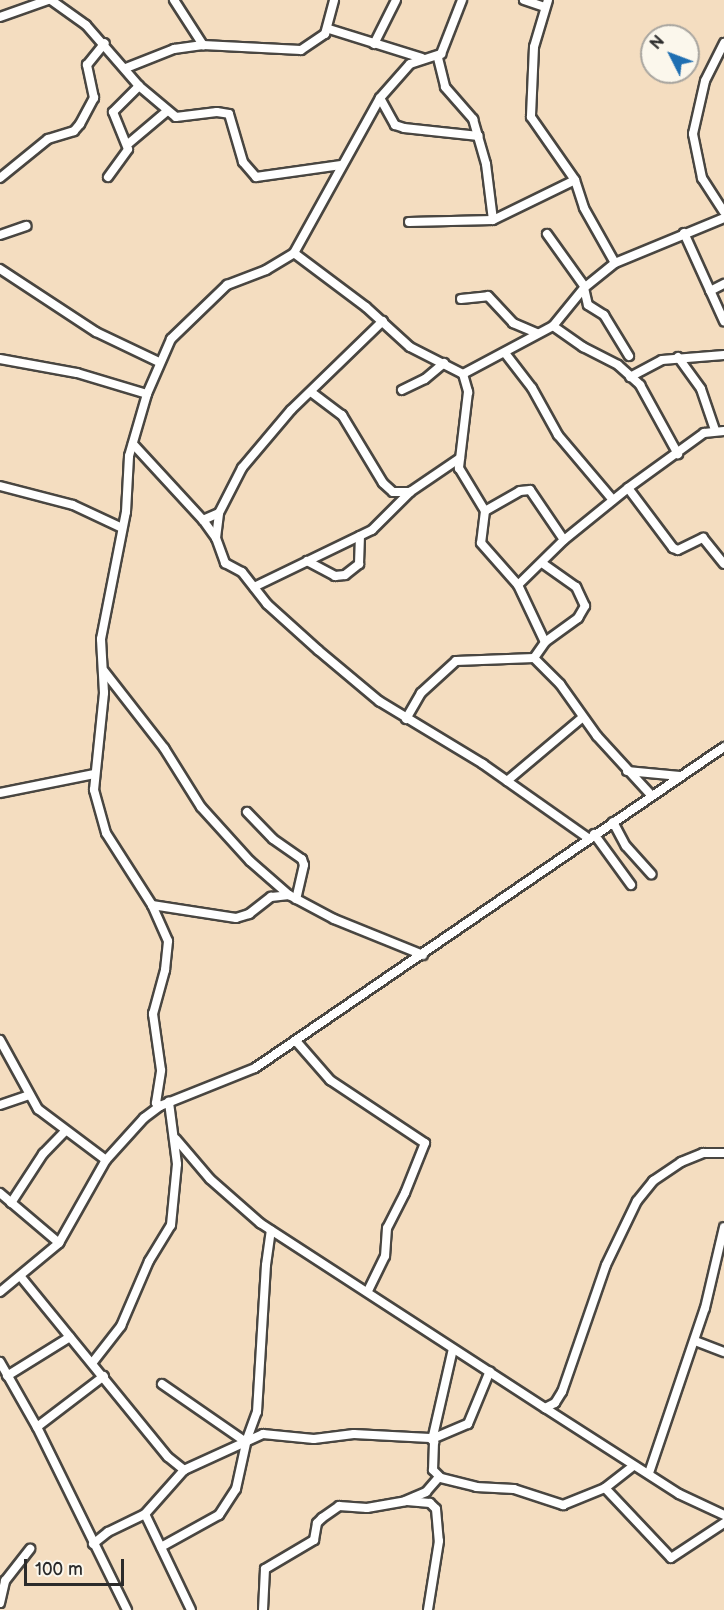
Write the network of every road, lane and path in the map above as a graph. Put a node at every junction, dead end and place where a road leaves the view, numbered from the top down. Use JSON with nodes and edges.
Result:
{"nodes":[{"id":1,"x":49,"y":0,"type":"edge"},
{"id":2,"x":174,"y":0,"type":"edge"},
{"id":3,"x":334,"y":0,"type":"edge"},
{"id":4,"x":396,"y":0,"type":"edge"},
{"id":5,"x":462,"y":0,"type":"edge"},
{"id":6,"x":524,"y":0,"type":"edge"},
{"id":7,"x":546,"y":3,"type":"edge"},
{"id":8,"x":0,"y":17,"type":"edge"},
{"id":9,"x":329,"y":28,"type":"junction"},
{"id":10,"x":105,"y":43,"type":"junction"},
{"id":11,"x":724,"y":43,"type":"edge"},
{"id":12,"x":374,"y":44,"type":"junction"},
{"id":13,"x":203,"y":45,"type":"junction"},
{"id":14,"x":423,"y":58,"type":"junction"},
{"id":15,"x":438,"y":58,"type":"junction"},
{"id":16,"x":126,"y":68,"type":"junction"},
{"id":17,"x":139,"y":86,"type":"junction"},
{"id":18,"x":380,"y":98,"type":"junction"},
{"id":19,"x":167,"y":111,"type":"junction"},
{"id":20,"x":479,"y":135,"type":"junction"},
{"id":21,"x":128,"y":144,"type":"junction"},
{"id":22,"x":341,"y":165,"type":"junction"},
{"id":23,"x":108,"y":177,"type":"dead end"},
{"id":24,"x":0,"y":178,"type":"edge"},
{"id":25,"x":575,"y":180,"type":"junction"},
{"id":26,"x":724,"y":212,"type":"edge"},
{"id":27,"x":724,"y":218,"type":"edge"},
{"id":28,"x":493,"y":220,"type":"junction"},
{"id":29,"x":409,"y":222,"type":"dead end"},
{"id":30,"x":26,"y":226,"type":"dead end"},
{"id":31,"x":684,"y":233,"type":"junction"},
{"id":32,"x":547,"y":234,"type":"dead end"},
{"id":33,"x":0,"y":235,"type":"edge"},
{"id":34,"x":294,"y":253,"type":"junction"},
{"id":35,"x":615,"y":263,"type":"junction"},
{"id":36,"x":0,"y":269,"type":"edge"},
{"id":37,"x":724,"y":284,"type":"edge"},
{"id":38,"x":585,"y":287,"type":"junction"},
{"id":39,"x":710,"y":291,"type":"junction"},
{"id":40,"x":461,"y":299,"type":"dead end"},
{"id":41,"x":383,"y":321,"type":"junction"},
{"id":42,"x":724,"y":321,"type":"edge"},
{"id":43,"x":553,"y":326,"type":"junction"},
{"id":44,"x":537,"y":333,"type":"junction"},
{"id":45,"x":506,"y":352,"type":"junction"},
{"id":46,"x":724,"y":355,"type":"edge"},
{"id":47,"x":629,"y":356,"type":"dead end"},
{"id":48,"x":678,"y":357,"type":"junction"},
{"id":49,"x":0,"y":359,"type":"edge"},
{"id":50,"x":159,"y":362,"type":"junction"},
{"id":51,"x":444,"y":363,"type":"junction"},
{"id":52,"x":463,"y":374,"type":"junction"},
{"id":53,"x":630,"y":377,"type":"junction"},
{"id":54,"x":402,"y":390,"type":"dead end"},
{"id":55,"x":311,"y":392,"type":"junction"},
{"id":56,"x":147,"y":394,"type":"junction"},
{"id":57,"x":720,"y":431,"type":"edge"},
{"id":58,"x":133,"y":444,"type":"junction"},
{"id":59,"x":678,"y":454,"type":"junction"},
{"id":60,"x":460,"y":458,"type":"junction"},
{"id":61,"x":0,"y":486,"type":"edge"},
{"id":62,"x":628,"y":488,"type":"junction"},
{"id":63,"x":410,"y":492,"type":"junction"},
{"id":64,"x":613,"y":500,"type":"junction"},
{"id":65,"x":485,"y":511,"type":"junction"},
{"id":66,"x":219,"y":513,"type":"junction"},
{"id":67,"x":203,"y":520,"type":"junction"},
{"id":68,"x":122,"y":528,"type":"junction"},
{"id":69,"x":360,"y":536,"type":"junction"},
{"id":70,"x":216,"y":538,"type":"junction"},
{"id":71,"x":564,"y":540,"type":"junction"},
{"id":72,"x":307,"y":561,"type":"junction"},
{"id":73,"x":542,"y":563,"type":"junction"},
{"id":74,"x":724,"y":564,"type":"edge"},
{"id":75,"x":518,"y":585,"type":"junction"},
{"id":76,"x":254,"y":587,"type":"junction"},
{"id":77,"x":545,"y":642,"type":"junction"},
{"id":78,"x":534,"y":658,"type":"junction"},
{"id":79,"x":104,"y":671,"type":"junction"},
{"id":80,"x":583,"y":717,"type":"junction"},
{"id":81,"x":405,"y":719,"type":"junction"},
{"id":82,"x":724,"y":747,"type":"edge"},
{"id":83,"x":627,"y":771,"type":"junction"},
{"id":84,"x":94,"y":774,"type":"junction"},
{"id":85,"x":680,"y":776,"type":"junction"},
{"id":86,"x":507,"y":781,"type":"junction"},
{"id":87,"x":0,"y":793,"type":"edge"},
{"id":88,"x":652,"y":796,"type":"junction"},
{"id":89,"x":247,"y":812,"type":"dead end"},
{"id":90,"x":612,"y":822,"type":"junction"},
{"id":91,"x":591,"y":836,"type":"junction"},
{"id":92,"x":651,"y":874,"type":"dead end"},
{"id":93,"x":631,"y":885,"type":"dead end"},
{"id":94,"x":293,"y":897,"type":"junction"},
{"id":95,"x":152,"y":905,"type":"junction"},
{"id":96,"x":423,"y":955,"type":"junction"},
{"id":97,"x":0,"y":1040,"type":"edge"},
{"id":98,"x":296,"y":1041,"type":"junction"},
{"id":99,"x":29,"y":1095,"type":"junction"},
{"id":100,"x":169,"y":1102,"type":"junction"},
{"id":101,"x":0,"y":1105,"type":"edge"},
{"id":102,"x":160,"y":1106,"type":"junction"},
{"id":103,"x":64,"y":1132,"type":"junction"},
{"id":104,"x":176,"y":1139,"type":"junction"},
{"id":105,"x":724,"y":1153,"type":"edge"},
{"id":106,"x":106,"y":1160,"type":"junction"},
{"id":107,"x":0,"y":1193,"type":"edge"},
{"id":108,"x":12,"y":1203,"type":"junction"},
{"id":109,"x":724,"y":1227,"type":"edge"},
{"id":110,"x":271,"y":1230,"type":"junction"},
{"id":111,"x":59,"y":1243,"type":"junction"},
{"id":112,"x":21,"y":1277,"type":"junction"},
{"id":113,"x":368,"y":1291,"type":"junction"},
{"id":114,"x":0,"y":1292,"type":"edge"},
{"id":115,"x":70,"y":1337,"type":"junction"},
{"id":116,"x":695,"y":1341,"type":"junction"},
{"id":117,"x":453,"y":1348,"type":"junction"},
{"id":118,"x":724,"y":1352,"type":"edge"},
{"id":119,"x":0,"y":1362,"type":"edge"},
{"id":120,"x":93,"y":1362,"type":"junction"},
{"id":121,"x":490,"y":1371,"type":"junction"},
{"id":122,"x":8,"y":1376,"type":"junction"},
{"id":123,"x":104,"y":1376,"type":"junction"},
{"id":124,"x":162,"y":1384,"type":"dead end"},
{"id":125,"x":545,"y":1407,"type":"junction"},
{"id":126,"x":37,"y":1427,"type":"junction"},
{"id":127,"x":433,"y":1438,"type":"junction"},
{"id":128,"x":245,"y":1439,"type":"junction"},
{"id":129,"x":633,"y":1466,"type":"junction"},
{"id":130,"x":184,"y":1470,"type":"junction"},
{"id":131,"x":649,"y":1473,"type":"junction"},
{"id":132,"x":439,"y":1477,"type":"junction"},
{"id":133,"x":605,"y":1488,"type":"junction"},
{"id":134,"x":405,"y":1501,"type":"junction"},
{"id":135,"x":145,"y":1514,"type":"junction"},
{"id":136,"x":724,"y":1515,"type":"edge"},
{"id":137,"x":724,"y":1523,"type":"edge"},
{"id":138,"x":93,"y":1544,"type":"junction"},
{"id":139,"x":161,"y":1547,"type":"junction"},
{"id":140,"x":30,"y":1549,"type":"dead end"},
{"id":141,"x":0,"y":1603,"type":"edge"},
{"id":142,"x":127,"y":1610,"type":"edge"},
{"id":143,"x":191,"y":1610,"type":"edge"},
{"id":144,"x":263,"y":1610,"type":"edge"},
{"id":145,"x":428,"y":1610,"type":"edge"}],
"edges":[{"from":1,"to":8,"type":"street"},
{"from":1,"to":10,"type":"street"},
{"from":2,"to":13,"type":"street"},
{"from":3,"to":9,"type":"street"},
{"from":4,"to":12,"type":"street"},
{"from":5,"to":15,"type":"street"},
{"from":6,"to":7,"type":"street"},
{"from":7,"to":25,"type":"street"},
{"from":9,"to":12,"type":"street"},
{"from":9,"to":13,"type":"street"},
{"from":10,"to":16,"type":"street"},
{"from":10,"to":24,"type":"street"},
{"from":11,"to":26,"type":"street"},
{"from":12,"to":14,"type":"street"},
{"from":13,"to":16,"type":"street"},
{"from":14,"to":15,"type":"street"},
{"from":14,"to":18,"type":"street"},
{"from":15,"to":20,"type":"street"},
{"from":16,"to":17,"type":"street"},
{"from":17,"to":19,"type":"street"},
{"from":17,"to":21,"type":"street"},
{"from":18,"to":20,"type":"street"},
{"from":18,"to":22,"type":"street"},
{"from":19,"to":21,"type":"street"},
{"from":19,"to":22,"type":"street"},
{"from":20,"to":28,"type":"street"},
{"from":21,"to":23,"type":"street"},
{"from":22,"to":34,"type":"street"},
{"from":25,"to":28,"type":"street"},
{"from":25,"to":35,"type":"street"},
{"from":27,"to":31,"type":"street"},
{"from":28,"to":29,"type":"street"},
{"from":30,"to":33,"type":"street"},
{"from":31,"to":35,"type":"street"},
{"from":31,"to":39,"type":"street"},
{"from":32,"to":38,"type":"street"},
{"from":34,"to":41,"type":"street"},
{"from":34,"to":50,"type":"street"},
{"from":35,"to":38,"type":"street"},
{"from":36,"to":50,"type":"street"},
{"from":37,"to":39,"type":"street"},
{"from":38,"to":43,"type":"street"},
{"from":38,"to":47,"type":"street"},
{"from":39,"to":42,"type":"street"},
{"from":40,"to":44,"type":"street"},
{"from":41,"to":51,"type":"street"},
{"from":41,"to":55,"type":"street"},
{"from":43,"to":44,"type":"street"},
{"from":43,"to":53,"type":"street"},
{"from":44,"to":45,"type":"street"},
{"from":45,"to":52,"type":"street"},
{"from":45,"to":64,"type":"street"},
{"from":46,"to":48,"type":"street"},
{"from":48,"to":53,"type":"street"},
{"from":48,"to":57,"type":"street"},
{"from":49,"to":56,"type":"street"},
{"from":50,"to":56,"type":"street"},
{"from":51,"to":52,"type":"street"},
{"from":51,"to":54,"type":"street"},
{"from":52,"to":60,"type":"street"},
{"from":53,"to":59,"type":"street"},
{"from":55,"to":63,"type":"street"},
{"from":55,"to":66,"type":"street"},
{"from":56,"to":58,"type":"street"},
{"from":57,"to":59,"type":"street"},
{"from":58,"to":67,"type":"street"},
{"from":58,"to":68,"type":"street"},
{"from":59,"to":62,"type":"street"},
{"from":60,"to":63,"type":"street"},
{"from":60,"to":65,"type":"street"},
{"from":61,"to":68,"type":"street"},
{"from":62,"to":64,"type":"street"},
{"from":62,"to":74,"type":"street"},
{"from":63,"to":69,"type":"street"},
{"from":64,"to":71,"type":"street"},
{"from":65,"to":71,"type":"street"},
{"from":65,"to":75,"type":"street"},
{"from":66,"to":67,"type":"street"},
{"from":66,"to":70,"type":"street"},
{"from":67,"to":70,"type":"street"},
{"from":68,"to":79,"type":"street"},
{"from":69,"to":72,"type":"street"},
{"from":69,"to":72,"type":"street"},
{"from":70,"to":76,"type":"street"},
{"from":71,"to":73,"type":"street"},
{"from":72,"to":76,"type":"street"},
{"from":73,"to":75,"type":"street"},
{"from":73,"to":77,"type":"street"},
{"from":75,"to":77,"type":"street"},
{"from":76,"to":81,"type":"street"},
{"from":77,"to":78,"type":"street"},
{"from":78,"to":80,"type":"street"},
{"from":78,"to":81,"type":"street"},
{"from":79,"to":84,"type":"street"},
{"from":79,"to":94,"type":"street"},
{"from":80,"to":83,"type":"street"},
{"from":80,"to":86,"type":"street"},
{"from":81,"to":86,"type":"street"},
{"from":82,"to":85,"type":"street"},
{"from":83,"to":85,"type":"street"},
{"from":83,"to":88,"type":"street"},
{"from":84,"to":87,"type":"street"},
{"from":84,"to":95,"type":"street"},
{"from":85,"to":88,"type":"street"},
{"from":86,"to":91,"type":"street"},
{"from":88,"to":90,"type":"street"},
{"from":89,"to":94,"type":"street"},
{"from":90,"to":91,"type":"street"},
{"from":90,"to":92,"type":"street"},
{"from":91,"to":93,"type":"street"},
{"from":91,"to":96,"type":"street"},
{"from":94,"to":95,"type":"street"},
{"from":94,"to":96,"type":"street"},
{"from":95,"to":102,"type":"street"},
{"from":96,"to":98,"type":"street"},
{"from":97,"to":99,"type":"street"},
{"from":98,"to":100,"type":"street"},
{"from":98,"to":113,"type":"street"},
{"from":99,"to":101,"type":"street"},
{"from":99,"to":103,"type":"street"},
{"from":100,"to":102,"type":"street"},
{"from":100,"to":104,"type":"street"},
{"from":102,"to":106,"type":"street"},
{"from":103,"to":106,"type":"street"},
{"from":103,"to":108,"type":"street"},
{"from":104,"to":110,"type":"street"},
{"from":104,"to":120,"type":"street"},
{"from":105,"to":125,"type":"street"},
{"from":106,"to":111,"type":"street"},
{"from":107,"to":108,"type":"street"},
{"from":108,"to":111,"type":"street"},
{"from":109,"to":116,"type":"street"},
{"from":110,"to":113,"type":"street"},
{"from":110,"to":128,"type":"street"},
{"from":111,"to":112,"type":"street"},
{"from":112,"to":114,"type":"street"},
{"from":112,"to":115,"type":"street"},
{"from":113,"to":117,"type":"street"},
{"from":115,"to":120,"type":"street"},
{"from":115,"to":122,"type":"street"},
{"from":116,"to":118,"type":"street"},
{"from":116,"to":131,"type":"street"},
{"from":117,"to":121,"type":"street"},
{"from":117,"to":127,"type":"street"},
{"from":119,"to":122,"type":"street"},
{"from":120,"to":123,"type":"street"},
{"from":121,"to":125,"type":"street"},
{"from":121,"to":127,"type":"street"},
{"from":122,"to":126,"type":"street"},
{"from":123,"to":126,"type":"street"},
{"from":123,"to":130,"type":"street"},
{"from":124,"to":128,"type":"street"},
{"from":125,"to":129,"type":"street"},
{"from":126,"to":138,"type":"street"},
{"from":127,"to":128,"type":"street"},
{"from":127,"to":132,"type":"street"},
{"from":128,"to":130,"type":"street"},
{"from":128,"to":139,"type":"street"},
{"from":129,"to":131,"type":"street"},
{"from":129,"to":133,"type":"street"},
{"from":130,"to":135,"type":"street"},
{"from":131,"to":136,"type":"street"},
{"from":132,"to":133,"type":"street"},
{"from":132,"to":134,"type":"street"},
{"from":133,"to":137,"type":"street"},
{"from":134,"to":144,"type":"street"},
{"from":134,"to":145,"type":"street"},
{"from":135,"to":138,"type":"street"},
{"from":135,"to":139,"type":"street"},
{"from":138,"to":142,"type":"street"},
{"from":139,"to":143,"type":"street"},
{"from":140,"to":141,"type":"street"}]}
